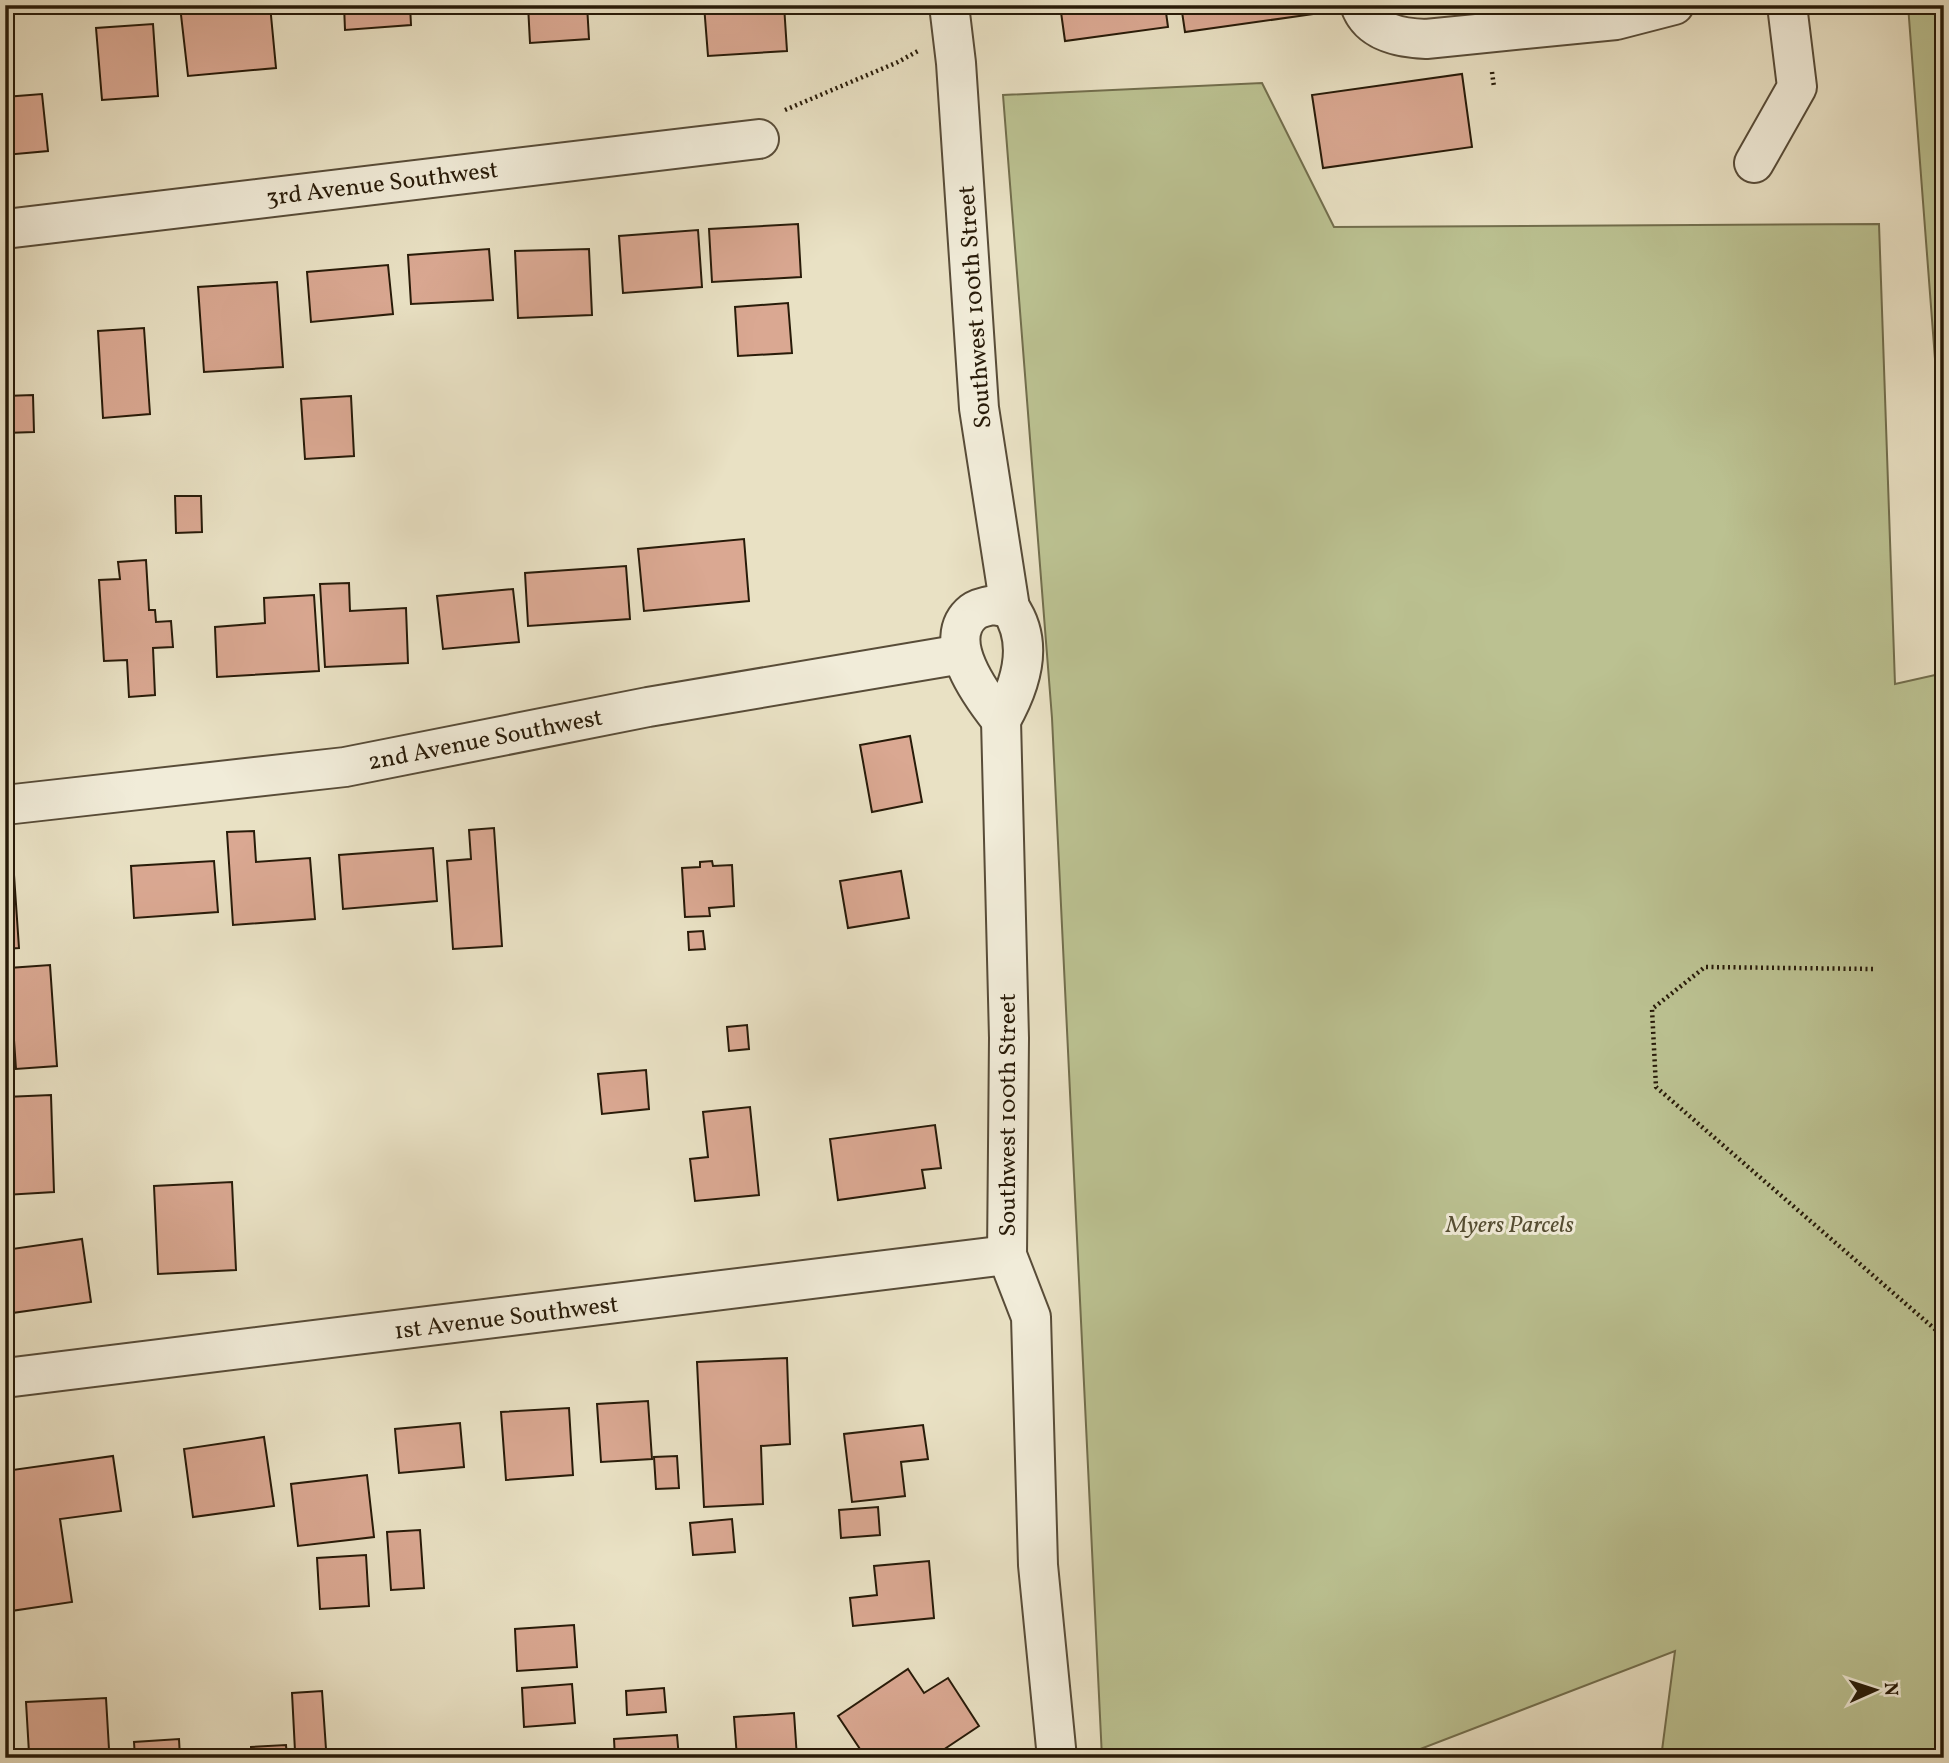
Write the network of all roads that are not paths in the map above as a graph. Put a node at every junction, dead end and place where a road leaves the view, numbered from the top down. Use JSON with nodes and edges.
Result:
{"nodes":[{"id":1,"x":1360,"y":5,"type":"edge"},
{"id":2,"x":1674,"y":5,"type":"edge"},
{"id":3,"x":1787,"y":5,"type":"edge"},
{"id":4,"x":952,"y":33,"type":"edge"},
{"id":5,"x":759,"y":139,"type":"road end"},
{"id":6,"x":1754,"y":163,"type":"dead end"},
{"id":7,"x":5,"y":229,"type":"edge"},
{"id":8,"x":1010,"y":608,"type":"junction"},
{"id":9,"x":962,"y":654,"type":"junction"},
{"id":10,"x":1002,"y":720,"type":"junction"},
{"id":11,"x":5,"y":804,"type":"edge"},
{"id":12,"x":1007,"y":1255,"type":"junction"},
{"id":13,"x":5,"y":1378,"type":"edge"},
{"id":14,"x":1057,"y":1758,"type":"edge"}],
"edges":[{"from":1,"to":2,"type":"street"},
{"from":3,"to":6,"type":"street"},
{"from":4,"to":8,"type":"street","name":"Southwest 100th Street"},
{"from":5,"to":7,"type":"street","name":"3rd Avenue Southwest"},
{"from":8,"to":9,"type":"street"},
{"from":8,"to":10,"type":"street","name":"Southwest 100th Street"},
{"from":9,"to":10,"type":"street"},
{"from":9,"to":11,"type":"street","name":"2nd Avenue Southwest"},
{"from":10,"to":12,"type":"street","name":"Southwest 100th Street"},
{"from":12,"to":13,"type":"street","name":"1st Avenue Southwest"},
{"from":12,"to":14,"type":"street","name":"Southwest 100th Street"}]}
